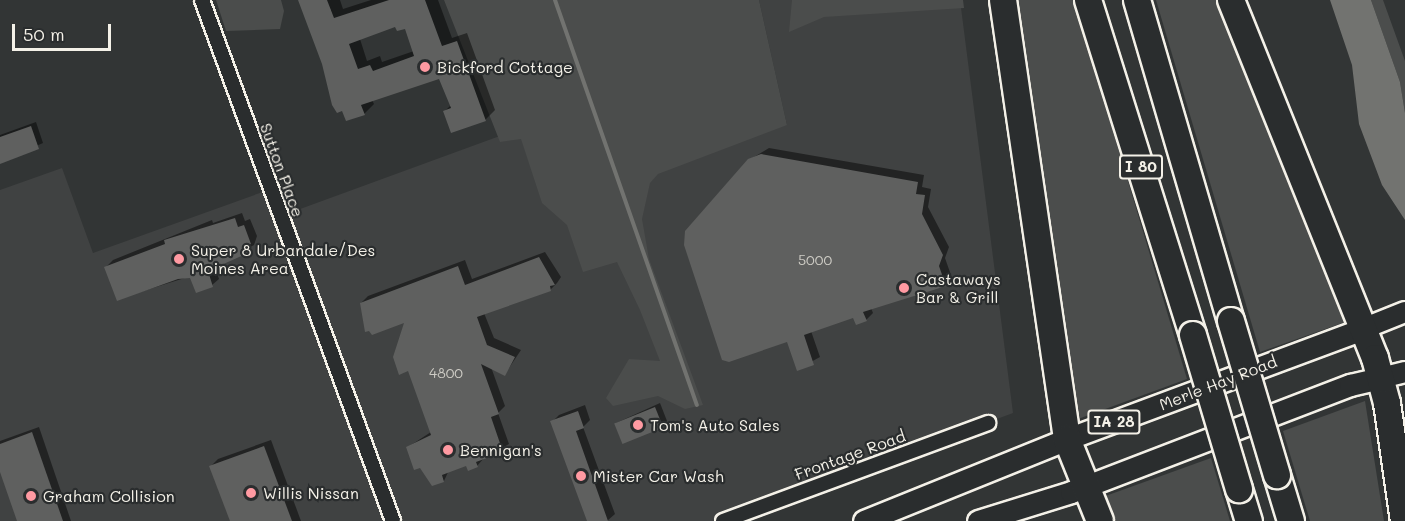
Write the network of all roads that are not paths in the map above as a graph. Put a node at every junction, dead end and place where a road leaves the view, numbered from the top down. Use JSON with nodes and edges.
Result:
{"nodes":[{"id":1,"x":202,"y":0,"type":"edge"},
{"id":2,"x":1003,"y":0,"type":"edge"},
{"id":3,"x":1088,"y":0,"type":"edge"},
{"id":4,"x":1137,"y":0,"type":"edge"},
{"id":5,"x":1231,"y":0,"type":"edge"},
{"id":6,"x":1405,"y":312,"type":"edge"},
{"id":7,"x":1365,"y":327,"type":"junction"},
{"id":8,"x":1393,"y":375,"type":"edge"},
{"id":9,"x":988,"y":423,"type":"dead end"},
{"id":10,"x":1067,"y":439,"type":"junction"},
{"id":11,"x":1083,"y":486,"type":"junction"},
{"id":12,"x":393,"y":521,"type":"edge"},
{"id":13,"x":723,"y":521,"type":"edge"},
{"id":14,"x":864,"y":521,"type":"edge"},
{"id":15,"x":978,"y":521,"type":"edge"},
{"id":16,"x":1100,"y":521,"type":"edge"},
{"id":17,"x":1249,"y":521,"type":"edge"},
{"id":18,"x":1291,"y":521,"type":"edge"},
{"id":19,"x":1404,"y":521,"type":"edge"}],
"edges":[{"from":1,"to":12,"type":"street","name":"Sutton Place"},
{"from":2,"to":10,"type":"highway"},
{"from":3,"to":17,"type":"highway","number":"I 80","bridge":true},
{"from":4,"to":18,"type":"highway","number":"I 80","bridge":true},
{"from":5,"to":7,"type":"highway"},
{"from":6,"to":7,"type":"main road","name":"Merle Hay Road"},
{"from":7,"to":8,"type":"highway"},
{"from":7,"to":10,"type":"main road","name":"Merle Hay Road","number":"IA 28"},
{"from":8,"to":11,"type":"main road"},
{"from":8,"to":19,"type":"highway"},
{"from":9,"to":13,"type":"street","name":"Frontage Road"},
{"from":10,"to":11,"type":"highway"},
{"from":10,"to":14,"type":"main road","name":"Merle Hay Road","number":"IA 28"},
{"from":11,"to":15,"type":"main road"},
{"from":11,"to":16,"type":"highway"}]}
